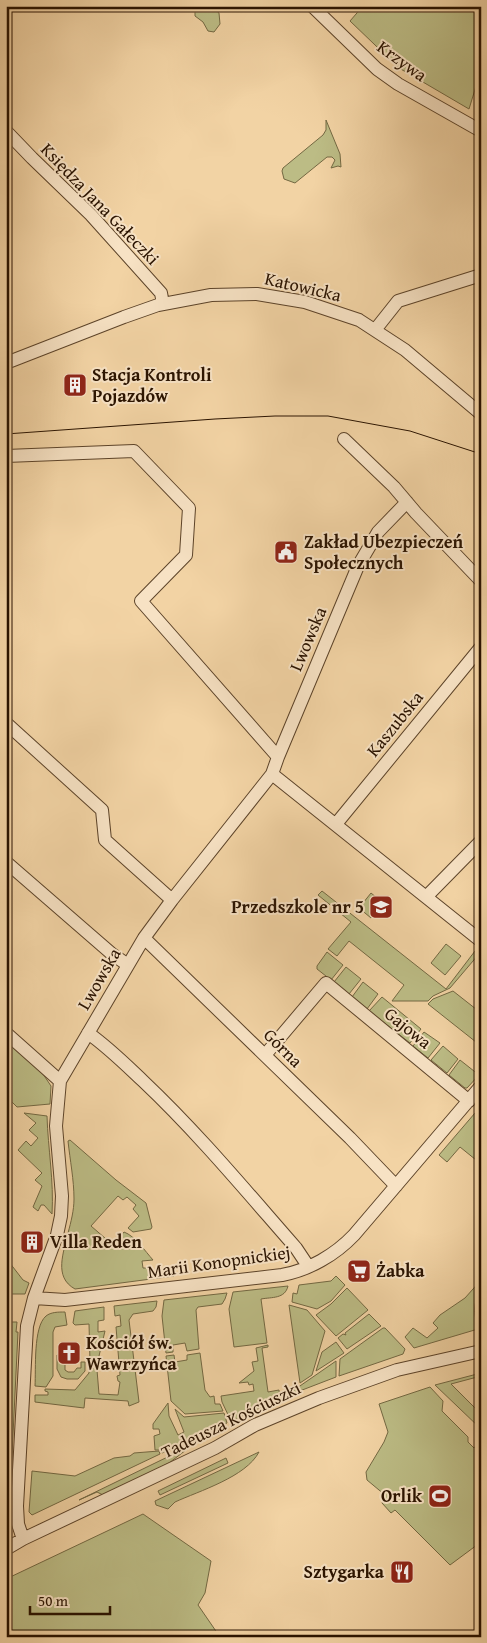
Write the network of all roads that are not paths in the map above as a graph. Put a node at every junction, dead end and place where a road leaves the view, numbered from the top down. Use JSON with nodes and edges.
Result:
{"nodes":[{"id":1,"x":312,"y":6,"type":"edge"},
{"id":2,"x":6,"y":131,"type":"edge"},
{"id":3,"x":481,"y":131,"type":"edge"},
{"id":4,"x":481,"y":275,"type":"edge"},
{"id":5,"x":163,"y":304,"type":"junction"},
{"id":6,"x":375,"y":330,"type":"junction"},
{"id":7,"x":6,"y":364,"type":"edge"},
{"id":8,"x":481,"y":414,"type":"edge"},
{"id":9,"x":344,"y":439,"type":"dead end"},
{"id":10,"x":6,"y":456,"type":"edge"},
{"id":11,"x":407,"y":502,"type":"junction"},
{"id":12,"x":481,"y":581,"type":"edge"},
{"id":13,"x":481,"y":647,"type":"edge"},
{"id":14,"x":6,"y":723,"type":"edge"},
{"id":15,"x":278,"y":757,"type":"junction"},
{"id":16,"x":272,"y":774,"type":"junction"},
{"id":17,"x":336,"y":824,"type":"junction"},
{"id":18,"x":481,"y":841,"type":"edge"},
{"id":19,"x":6,"y":862,"type":"edge"},
{"id":20,"x":426,"y":897,"type":"junction"},
{"id":21,"x":172,"y":900,"type":"junction"},
{"id":22,"x":144,"y":938,"type":"junction"},
{"id":23,"x":481,"y":941,"type":"edge"},
{"id":24,"x":128,"y":965,"type":"junction"},
{"id":25,"x":6,"y":1033,"type":"edge"},
{"id":26,"x":88,"y":1033,"type":"junction"},
{"id":27,"x":265,"y":1055,"type":"junction"},
{"id":28,"x":60,"y":1081,"type":"junction"},
{"id":29,"x":481,"y":1086,"type":"edge"},
{"id":30,"x":468,"y":1101,"type":"junction"},
{"id":31,"x":396,"y":1186,"type":"junction"},
{"id":32,"x":308,"y":1266,"type":"junction"},
{"id":33,"x":34,"y":1298,"type":"junction"},
{"id":34,"x":481,"y":1351,"type":"edge"},
{"id":35,"x":23,"y":1539,"type":"junction"},
{"id":36,"x":6,"y":1549,"type":"edge"}],
"edges":[{"from":1,"to":3,"type":"street","name":"Krzywa"},
{"from":2,"to":5,"type":"street","name":"Księdza Jana Gałeczki"},
{"from":4,"to":6,"type":"street"},
{"from":5,"to":6,"type":"street","name":"Katowicka"},
{"from":5,"to":7,"type":"street","name":"Katowicka"},
{"from":6,"to":8,"type":"street","name":"Katowicka"},
{"from":9,"to":11,"type":"street"},
{"from":10,"to":15,"type":"street"},
{"from":11,"to":12,"type":"street"},
{"from":11,"to":15,"type":"street","name":"Lwowska"},
{"from":13,"to":17,"type":"street","name":"Kaszubska"},
{"from":14,"to":21,"type":"street"},
{"from":15,"to":16,"type":"street","name":"Lwowska"},
{"from":16,"to":17,"type":"street"},
{"from":16,"to":21,"type":"street","name":"Lwowska"},
{"from":17,"to":20,"type":"street"},
{"from":18,"to":20,"type":"street"},
{"from":19,"to":24,"type":"street"},
{"from":20,"to":23,"type":"street"},
{"from":21,"to":22,"type":"street","name":"Lwowska"},
{"from":22,"to":24,"type":"street","name":"Lwowska"},
{"from":22,"to":27,"type":"street","name":"Górna"},
{"from":24,"to":26,"type":"street","name":"Lwowska"},
{"from":25,"to":28,"type":"street"},
{"from":26,"to":28,"type":"street","name":"Lwowska"},
{"from":26,"to":32,"type":"street"},
{"from":27,"to":30,"type":"street","name":"Gajowa"},
{"from":27,"to":31,"type":"street","name":"Górna"},
{"from":28,"to":33,"type":"street","name":"Lwowska"},
{"from":29,"to":30,"type":"street","name":"Marii Konopnickiej"},
{"from":30,"to":31,"type":"street","name":"Marii Konopnickiej"},
{"from":31,"to":32,"type":"street","name":"Marii Konopnickiej"},
{"from":32,"to":33,"type":"street","name":"Marii Konopnickiej"},
{"from":33,"to":35,"type":"street","name":"Lwowska"},
{"from":34,"to":35,"type":"street","name":"Tadeusza Kościuszki"},
{"from":35,"to":36,"type":"street","name":"Tadeusza Kościuszki"}]}
